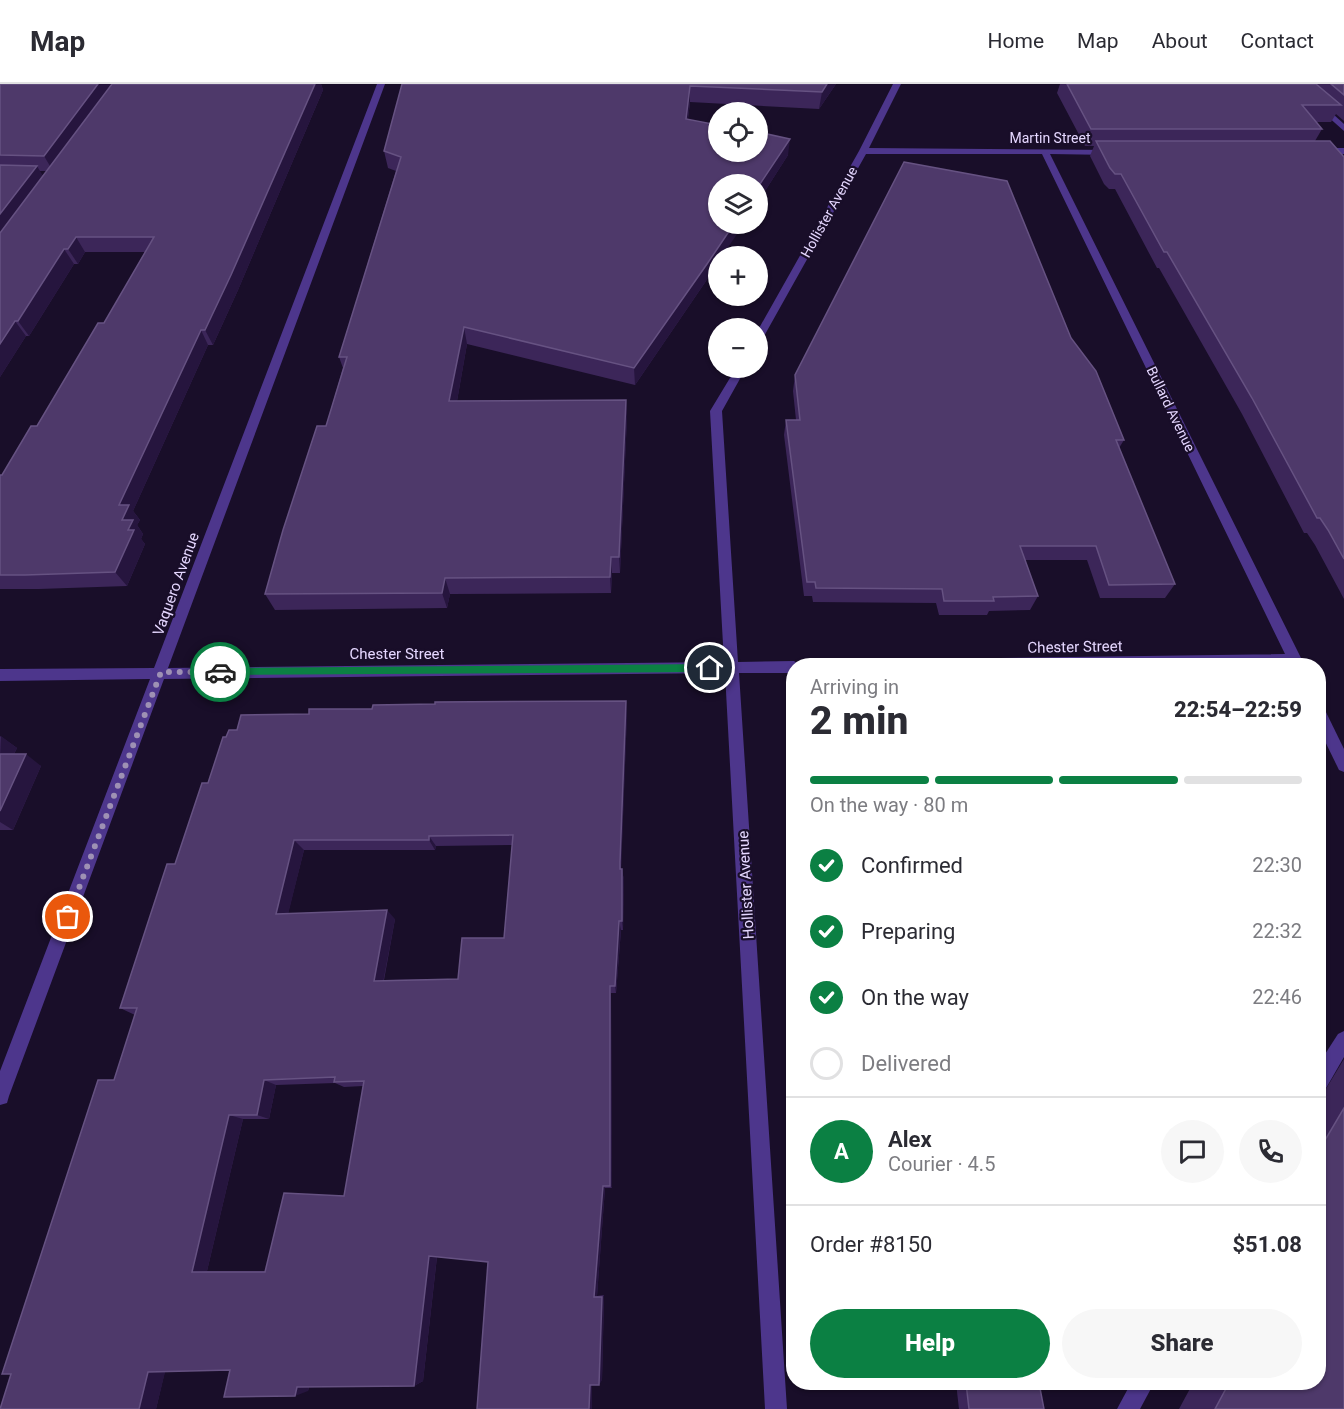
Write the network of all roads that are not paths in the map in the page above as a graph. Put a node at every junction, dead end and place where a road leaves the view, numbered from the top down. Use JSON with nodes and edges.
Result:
{"nodes":[{"id":1,"x":381,"y":84,"type":"edge"},
{"id":2,"x":897,"y":84,"type":"edge"},
{"id":3,"x":1295,"y":84,"type":"edge"},
{"id":4,"x":1344,"y":128,"type":"edge"},
{"id":5,"x":863,"y":151,"type":"junction"},
{"id":6,"x":1308,"y":151,"type":"edge"},
{"id":7,"x":1344,"y":151,"type":"edge"},
{"id":8,"x":1045,"y":152,"type":"junction"},
{"id":9,"x":1116,"y":152,"type":"edge"},
{"id":10,"x":768,"y":320,"type":"edge"},
{"id":11,"x":735,"y":378,"type":"edge"},
{"id":12,"x":1295,"y":658,"type":"edge"},
{"id":13,"x":786,"y":667,"type":"edge"},
{"id":14,"x":733,"y":668,"type":"junction"},
{"id":15,"x":161,"y":672,"type":"junction"},
{"id":16,"x":0,"y":675,"type":"edge"},
{"id":17,"x":1326,"y":727,"type":"edge"},
{"id":18,"x":1344,"y":765,"type":"edge"},
{"id":19,"x":1344,"y":1040,"type":"edge"},
{"id":20,"x":1326,"y":1070,"type":"edge"},
{"id":21,"x":0,"y":1096,"type":"edge"},
{"id":22,"x":1139,"y":1390,"type":"edge"},
{"id":23,"x":776,"y":1409,"type":"edge"},
{"id":24,"x":1128,"y":1409,"type":"edge"}],
"edges":[{"from":1,"to":15,"type":"street","name":"Vaquero Avenue"},
{"from":2,"to":5,"type":"street","name":"Hollister Avenue"},
{"from":3,"to":4,"type":"street"},
{"from":5,"to":8,"type":"street","name":"Martin Street"},
{"from":5,"to":10,"type":"street","name":"Hollister Avenue"},
{"from":6,"to":7,"type":"street"},
{"from":8,"to":9,"type":"street","name":"Martin Street"},
{"from":8,"to":12,"type":"street","name":"Bullard Avenue"},
{"from":11,"to":14,"type":"street","name":"Hollister Avenue"},
{"from":13,"to":14,"type":"street","name":"Chester Street"},
{"from":14,"to":15,"type":"street","name":"Chester Street"},
{"from":14,"to":23,"type":"street","name":"Hollister Avenue"},
{"from":15,"to":16,"type":"street","name":"Chester Street"},
{"from":15,"to":21,"type":"street","name":"Vaquero Avenue"},
{"from":17,"to":18,"type":"street"},
{"from":19,"to":20,"type":"street"},
{"from":22,"to":24,"type":"street"}]}
